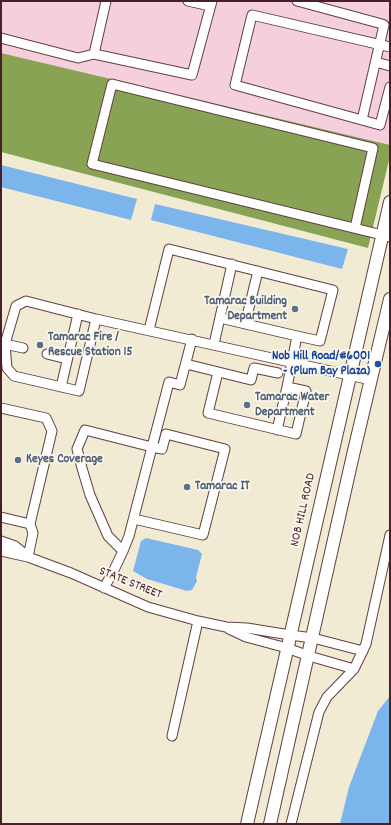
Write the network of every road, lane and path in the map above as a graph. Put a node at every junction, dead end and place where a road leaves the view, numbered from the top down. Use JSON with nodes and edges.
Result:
{"nodes":[{"id":1,"x":106,"y":1,"type":"edge"},
{"id":2,"x":188,"y":1,"type":"edge"},
{"id":3,"x":297,"y":1,"type":"edge"},
{"id":4,"x":211,"y":4,"type":"edge"},
{"id":5,"x":387,"y":27,"type":"edge"},
{"id":6,"x":1,"y":38,"type":"edge"},
{"id":7,"x":380,"y":44,"type":"junction"},
{"id":8,"x":390,"y":47,"type":"edge"},
{"id":9,"x":94,"y":54,"type":"junction"},
{"id":10,"x":376,"y":62,"type":"junction"},
{"id":11,"x":390,"y":66,"type":"edge"},
{"id":12,"x":390,"y":87,"type":"edge"},
{"id":13,"x":362,"y":120,"type":"junction"},
{"id":14,"x":390,"y":202,"type":"edge"},
{"id":15,"x":355,"y":228,"type":"junction"},
{"id":16,"x":386,"y":236,"type":"edge"},
{"id":17,"x":232,"y":264,"type":"junction"},
{"id":18,"x":258,"y":271,"type":"junction"},
{"id":19,"x":390,"y":299,"type":"edge"},
{"id":20,"x":78,"y":314,"type":"junction"},
{"id":21,"x":96,"y":318,"type":"junction"},
{"id":22,"x":220,"y":318,"type":"junction"},
{"id":23,"x":245,"y":324,"type":"junction"},
{"id":24,"x":149,"y":330,"type":"junction"},
{"id":25,"x":297,"y":336,"type":"junction"},
{"id":26,"x":192,"y":339,"type":"junction"},
{"id":27,"x":3,"y":343,"type":"edge"},
{"id":28,"x":214,"y":344,"type":"junction"},
{"id":29,"x":23,"y":348,"type":"dead end"},
{"id":30,"x":47,"y":354,"type":"dead end"},
{"id":31,"x":67,"y":359,"type":"junction"},
{"id":32,"x":292,"y":362,"type":"junction"},
{"id":33,"x":186,"y":364,"type":"junction"},
{"id":34,"x":218,"y":372,"type":"junction"},
{"id":35,"x":278,"y":373,"type":"dead end"},
{"id":36,"x":350,"y":375,"type":"junction"},
{"id":37,"x":371,"y":380,"type":"junction"},
{"id":38,"x":287,"y":386,"type":"junction"},
{"id":39,"x":61,"y":387,"type":"junction"},
{"id":40,"x":1,"y":408,"type":"edge"},
{"id":41,"x":277,"y":430,"type":"junction"},
{"id":42,"x":152,"y":446,"type":"junction"},
{"id":43,"x":1,"y":517,"type":"edge"},
{"id":44,"x":134,"y":519,"type":"junction"},
{"id":45,"x":30,"y":524,"type":"junction"},
{"id":46,"x":390,"y":535,"type":"edge"},
{"id":47,"x":1,"y":542,"type":"edge"},
{"id":48,"x":1,"y":551,"type":"edge"},
{"id":49,"x":123,"y":551,"type":"junction"},
{"id":50,"x":28,"y":557,"type":"junction"},
{"id":51,"x":104,"y":588,"type":"junction"},
{"id":52,"x":198,"y":621,"type":"junction"},
{"id":53,"x":226,"y":627,"type":"junction"},
{"id":54,"x":290,"y":635,"type":"junction"},
{"id":55,"x":313,"y":638,"type":"junction"},
{"id":56,"x":287,"y":648,"type":"junction"},
{"id":57,"x":363,"y":651,"type":"junction"},
{"id":58,"x":309,"y":656,"type":"junction"},
{"id":59,"x":354,"y":669,"type":"junction"},
{"id":60,"x":172,"y":736,"type":"dead end"},
{"id":61,"x":247,"y":824,"type":"edge"},
{"id":62,"x":270,"y":824,"type":"edge"},
{"id":63,"x":291,"y":824,"type":"edge"}],
"edges":[{"from":1,"to":9,"type":"street"},
{"from":2,"to":4,"type":"street"},
{"from":3,"to":5,"type":"street"},
{"from":4,"to":9,"type":"street"},
{"from":5,"to":7,"type":"street"},
{"from":6,"to":9,"type":"street"},
{"from":7,"to":8,"type":"street"},
{"from":7,"to":10,"type":"street"},
{"from":7,"to":13,"type":"street"},
{"from":10,"to":11,"type":"street"},
{"from":10,"to":13,"type":"street"},
{"from":12,"to":13,"type":"street"},
{"from":14,"to":16,"type":"main road","name":"NOB HILL ROAD"},
{"from":15,"to":15,"type":"street"},
{"from":15,"to":16,"type":"street"},
{"from":16,"to":36,"type":"main road","name":"NOB HILL ROAD"},
{"from":17,"to":18,"type":"street"},
{"from":17,"to":22,"type":"street"},
{"from":17,"to":24,"type":"street"},
{"from":18,"to":23,"type":"street"},
{"from":18,"to":25,"type":"street"},
{"from":19,"to":37,"type":"main road"},
{"from":20,"to":21,"type":"street"},
{"from":20,"to":27,"type":"street"},
{"from":20,"to":31,"type":"street"},
{"from":21,"to":24,"type":"street"},
{"from":21,"to":39,"type":"street"},
{"from":22,"to":23,"type":"street"},
{"from":22,"to":28,"type":"street"},
{"from":23,"to":25,"type":"street"},
{"from":24,"to":26,"type":"street"},
{"from":25,"to":32,"type":"street"},
{"from":26,"to":28,"type":"street"},
{"from":26,"to":33,"type":"street"},
{"from":27,"to":29,"type":"street"},
{"from":27,"to":39,"type":"street"},
{"from":28,"to":32,"type":"street"},
{"from":30,"to":31,"type":"street"},
{"from":31,"to":39,"type":"street"},
{"from":32,"to":36,"type":"street"},
{"from":32,"to":38,"type":"street"},
{"from":33,"to":34,"type":"street"},
{"from":33,"to":42,"type":"street"},
{"from":34,"to":35,"type":"street"},
{"from":34,"to":41,"type":"street"},
{"from":36,"to":37,"type":"street"},
{"from":36,"to":54,"type":"main road","name":"NOB HILL ROAD"},
{"from":37,"to":55,"type":"main road"},
{"from":38,"to":41,"type":"street"},
{"from":38,"to":41,"type":"street"},
{"from":40,"to":45,"type":"street"},
{"from":42,"to":44,"type":"street"},
{"from":42,"to":44,"type":"street"},
{"from":42,"to":49,"type":"street"},
{"from":43,"to":45,"type":"street"},
{"from":44,"to":49,"type":"street"},
{"from":45,"to":50,"type":"street"},
{"from":46,"to":57,"type":"street"},
{"from":47,"to":50,"type":"street","name":"STATE STREET"},
{"from":48,"to":50,"type":"street","name":"STATE STREET"},
{"from":49,"to":51,"type":"street"},
{"from":50,"to":51,"type":"street","name":"STATE STREET"},
{"from":51,"to":52,"type":"street","name":"STATE STREET"},
{"from":52,"to":53,"type":"street","name":"STATE STREET"},
{"from":52,"to":60,"type":"street"},
{"from":53,"to":54,"type":"street","name":"STATE STREET"},
{"from":53,"to":56,"type":"street","name":"STATE STREET"},
{"from":54,"to":55,"type":"street","name":"STATE STREET"},
{"from":54,"to":56,"type":"main road","name":"NOB HILL ROAD"},
{"from":55,"to":57,"type":"street","name":"STATE STREET"},
{"from":55,"to":58,"type":"main road"},
{"from":56,"to":58,"type":"street","name":"STATE STREET"},
{"from":56,"to":61,"type":"main road","name":"NOB HILL ROAD"},
{"from":57,"to":59,"type":"street"},
{"from":58,"to":59,"type":"street","name":"STATE STREET"},
{"from":58,"to":62,"type":"main road"},
{"from":59,"to":63,"type":"street"}]}
